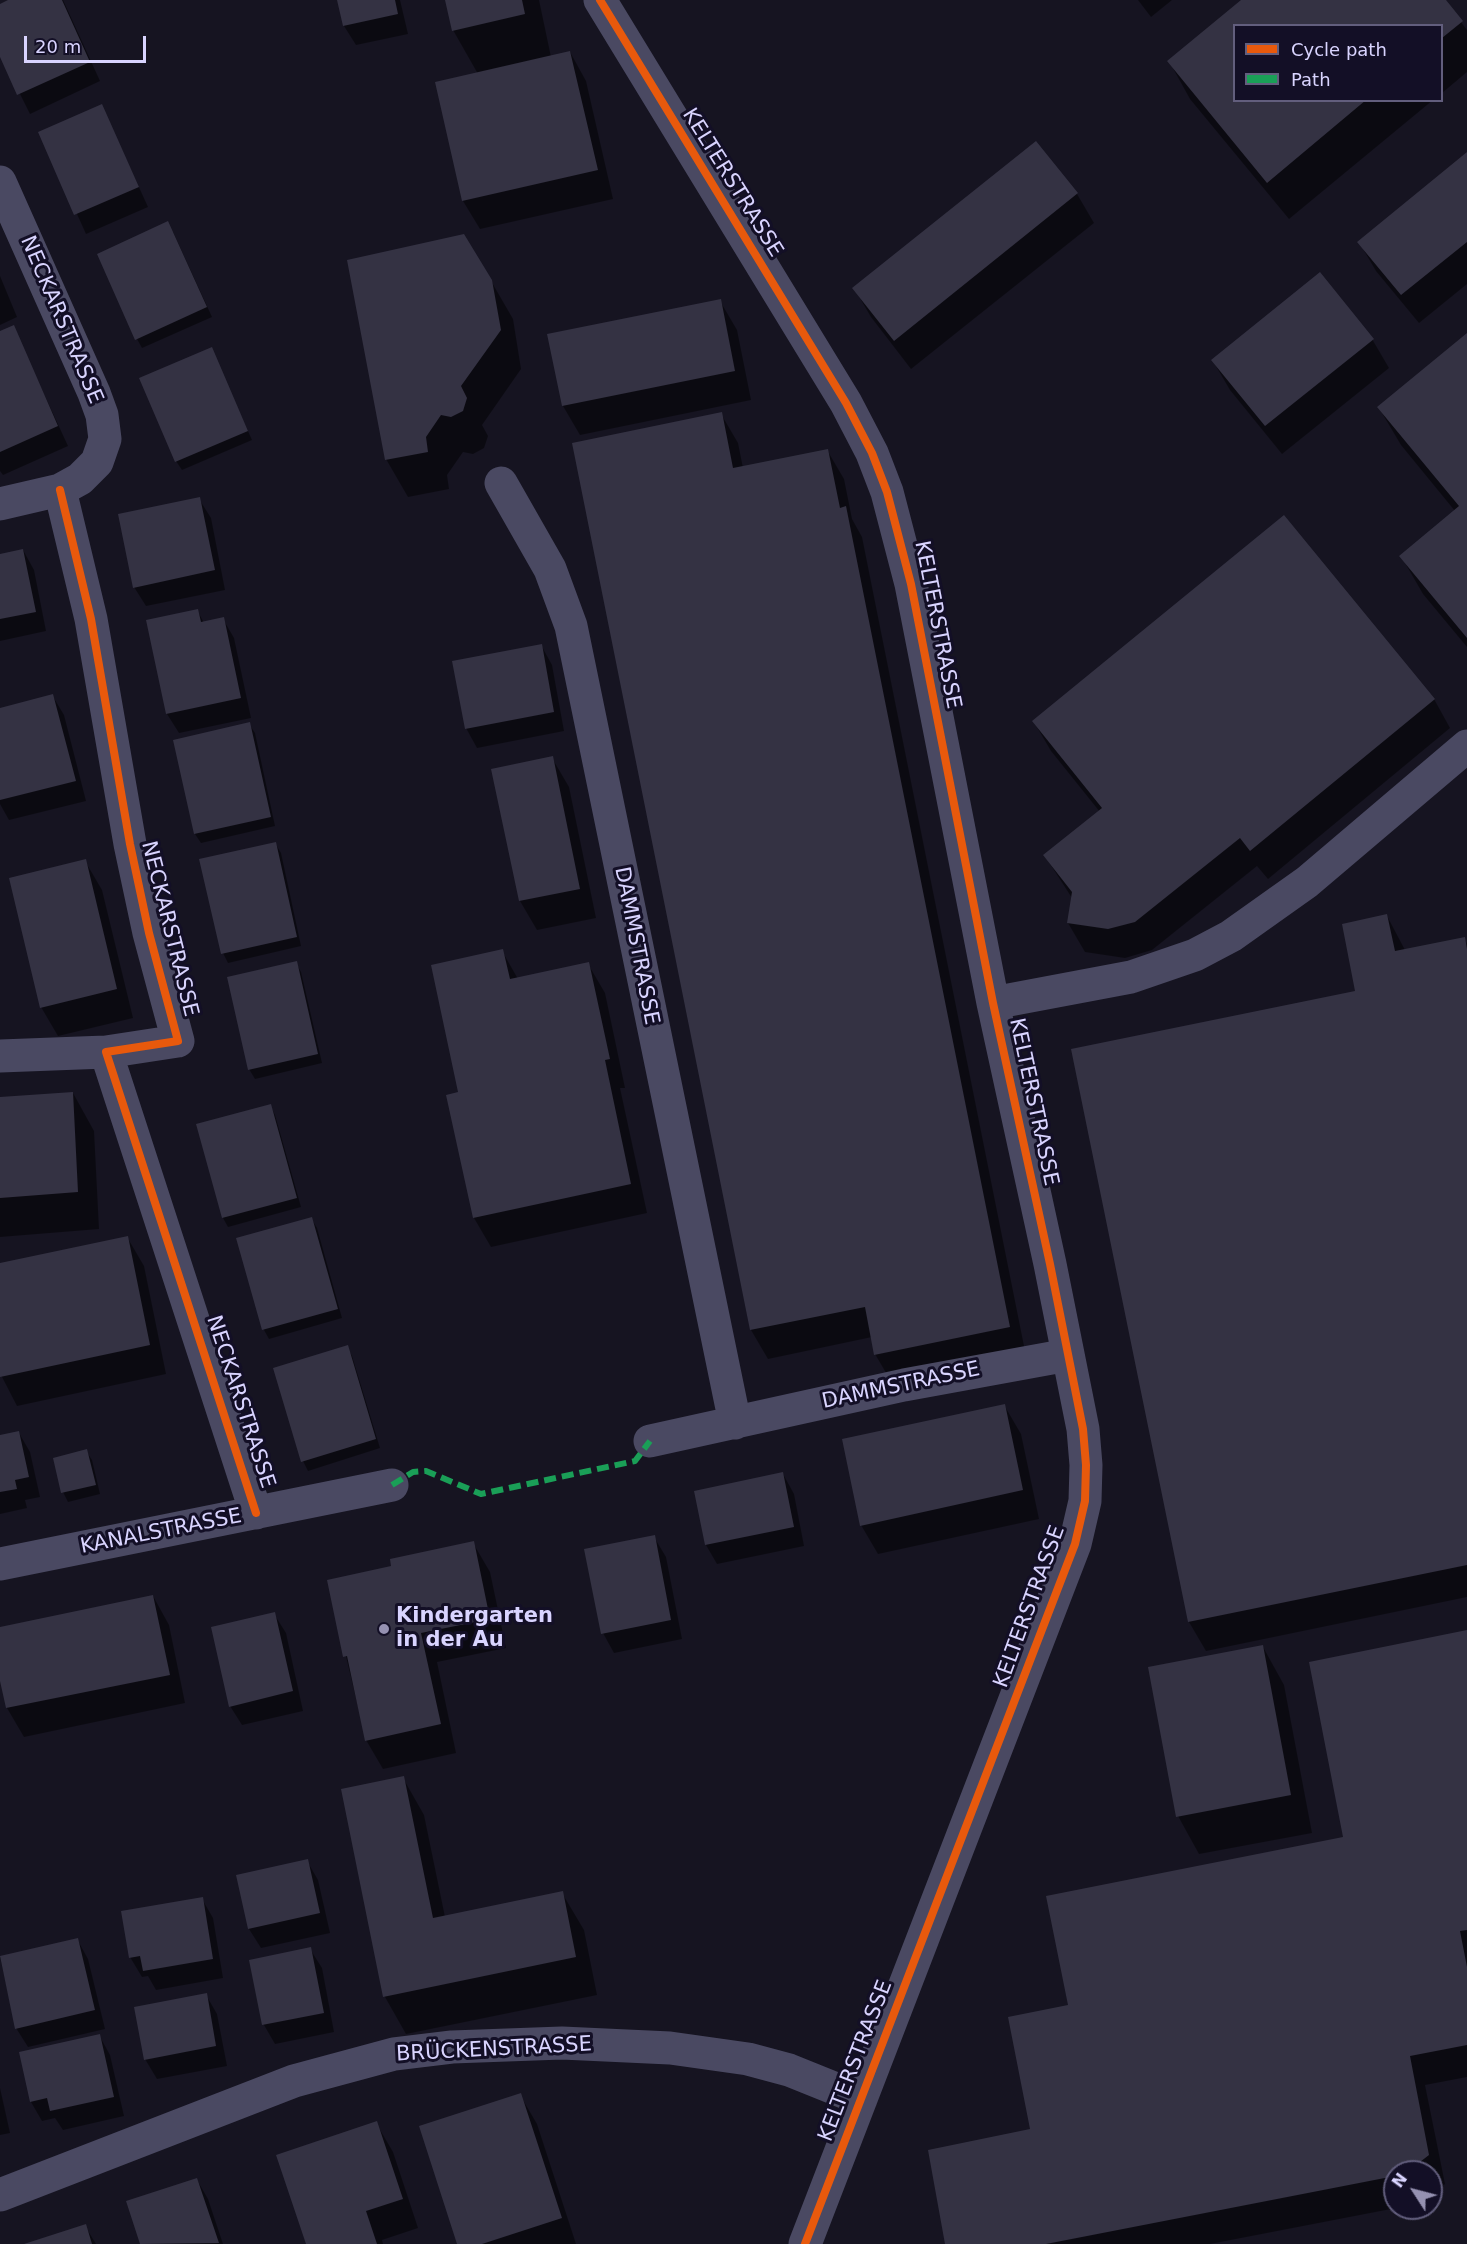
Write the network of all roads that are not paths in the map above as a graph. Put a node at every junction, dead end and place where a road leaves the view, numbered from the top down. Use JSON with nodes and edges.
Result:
{"nodes":[{"id":1,"x":600,"y":0,"type":"edge"},
{"id":2,"x":0,"y":182,"type":"edge"},
{"id":3,"x":501,"y":483,"type":"dead end"},
{"id":4,"x":60,"y":490,"type":"junction"},
{"id":5,"x":0,"y":504,"type":"edge"},
{"id":6,"x":1467,"y":746,"type":"edge"},
{"id":7,"x":993,"y":1003,"type":"junction"},
{"id":8,"x":106,"y":1052,"type":"junction"},
{"id":9,"x":0,"y":1056,"type":"edge"},
{"id":10,"x":1068,"y":1354,"type":"junction"},
{"id":11,"x":735,"y":1423,"type":"junction"},
{"id":12,"x":650,"y":1441,"type":"dead end"},
{"id":13,"x":392,"y":1485,"type":"dead end"},
{"id":14,"x":256,"y":1513,"type":"junction"},
{"id":15,"x":0,"y":1564,"type":"edge"},
{"id":16,"x":861,"y":2099,"type":"junction"},
{"id":17,"x":0,"y":2195,"type":"edge"},
{"id":18,"x":805,"y":2244,"type":"edge"}],
"edges":[{"from":1,"to":7,"type":"street","name":"KELTERSTRASSE"},
{"from":2,"to":4,"type":"street","name":"NECKARSTRASSE"},
{"from":3,"to":11,"type":"street","name":"DAMMSTRASSE"},
{"from":4,"to":5,"type":"street"},
{"from":4,"to":8,"type":"street","name":"NECKARSTRASSE"},
{"from":6,"to":7,"type":"street","name":"KELTERSTRASSE"},
{"from":7,"to":10,"type":"street","name":"KELTERSTRASSE"},
{"from":8,"to":9,"type":"street","name":"NECKARSTRASSE"},
{"from":8,"to":14,"type":"street","name":"NECKARSTRASSE"},
{"from":10,"to":11,"type":"street","name":"DAMMSTRASSE"},
{"from":10,"to":16,"type":"street","name":"KELTERSTRASSE"},
{"from":11,"to":12,"type":"street","name":"DAMMSTRASSE"},
{"from":13,"to":14,"type":"street","name":"KANALSTRASSE"},
{"from":14,"to":15,"type":"street","name":"KANALSTRASSE"},
{"from":16,"to":17,"type":"street","name":"BRÜCKENSTRASSE"},
{"from":16,"to":18,"type":"street","name":"KELTERSTRASSE"}]}
